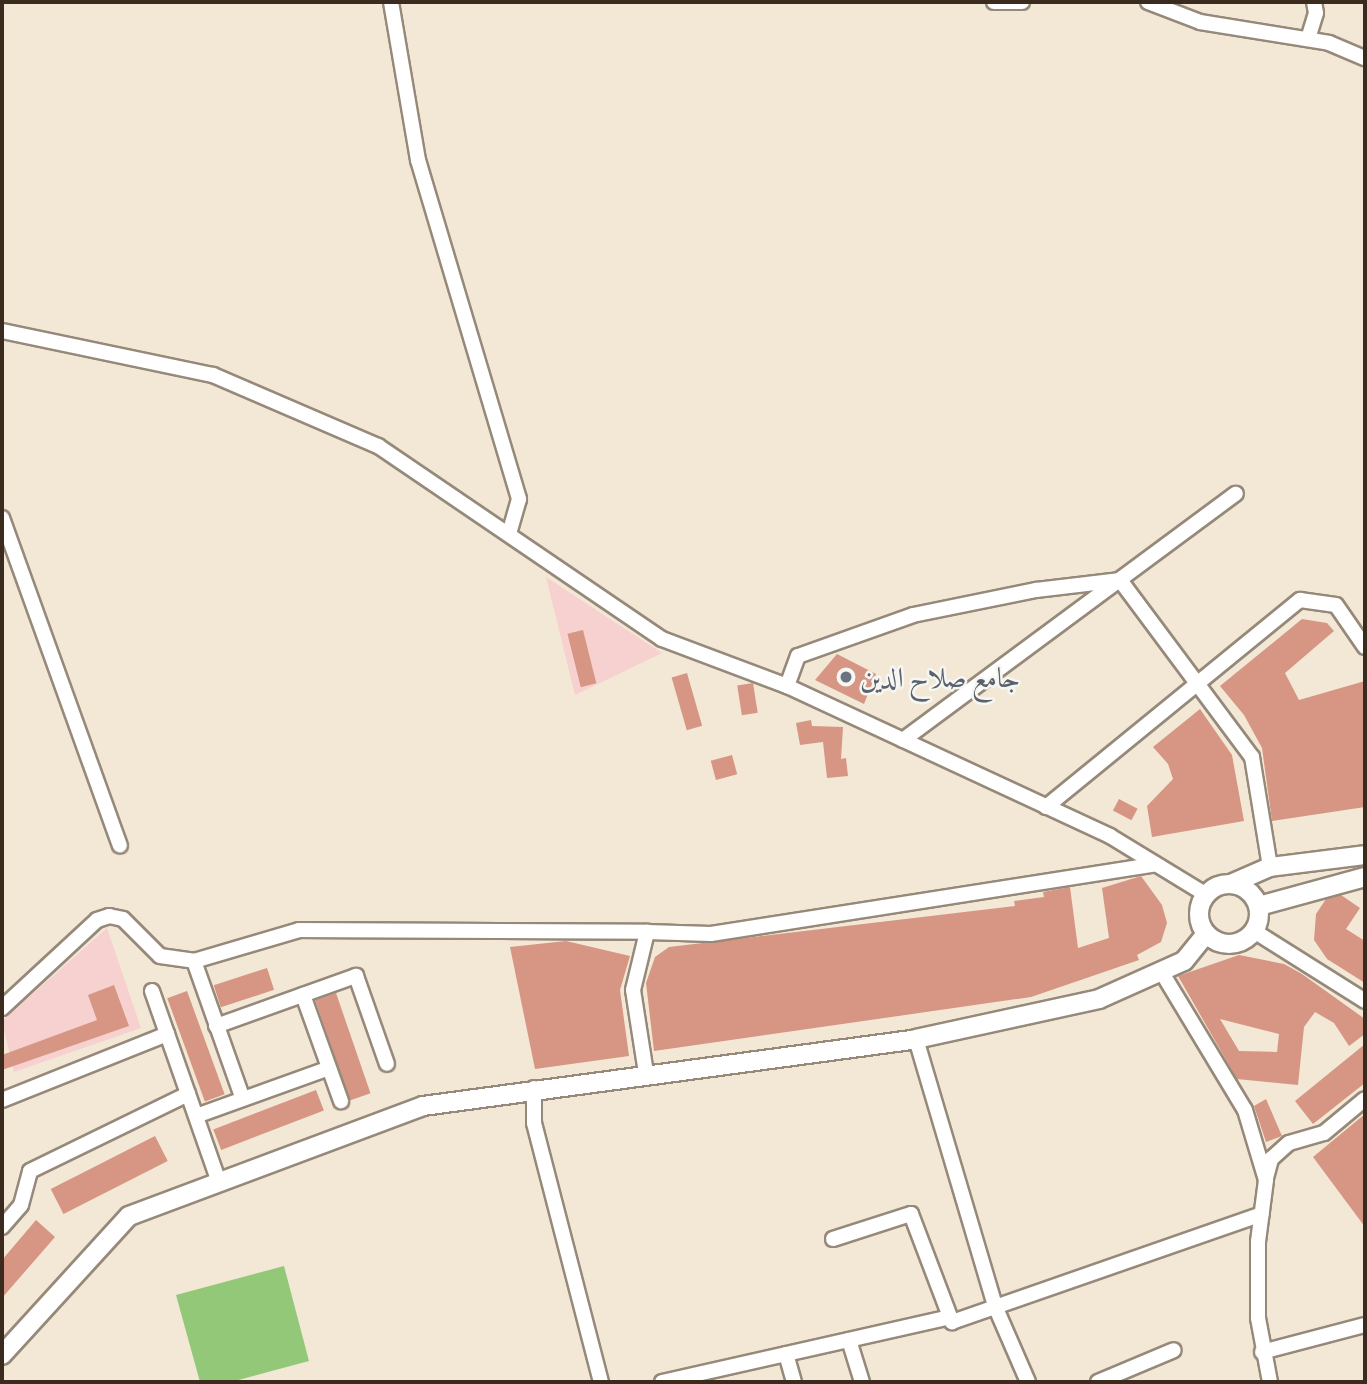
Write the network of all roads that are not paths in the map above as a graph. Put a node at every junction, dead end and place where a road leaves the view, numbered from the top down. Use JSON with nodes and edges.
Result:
{"nodes":[{"id":1,"x":391,"y":2,"type":"edge"},
{"id":2,"x":994,"y":2,"type":"edge"},
{"id":3,"x":1022,"y":2,"type":"edge"},
{"id":4,"x":1148,"y":2,"type":"edge"},
{"id":5,"x":1314,"y":2,"type":"edge"},
{"id":6,"x":1308,"y":39,"type":"junction"},
{"id":7,"x":1365,"y":58,"type":"edge"},
{"id":8,"x":2,"y":331,"type":"edge"},
{"id":9,"x":1236,"y":494,"type":"dead end"},
{"id":10,"x":2,"y":518,"type":"edge"},
{"id":11,"x":509,"y":534,"type":"junction"},
{"id":12,"x":1120,"y":580,"type":"junction"},
{"id":13,"x":1348,"y":622,"type":"junction"},
{"id":14,"x":1365,"y":624,"type":"edge"},
{"id":15,"x":1365,"y":647,"type":"edge"},
{"id":16,"x":1198,"y":684,"type":"junction"},
{"id":17,"x":788,"y":686,"type":"junction"},
{"id":18,"x":903,"y":740,"type":"junction"},
{"id":19,"x":1046,"y":807,"type":"junction"},
{"id":20,"x":120,"y":845,"type":"dead end"},
{"id":21,"x":1365,"y":855,"type":"edge"},
{"id":22,"x":1156,"y":864,"type":"junction"},
{"id":23,"x":1270,"y":867,"type":"junction"},
{"id":24,"x":1365,"y":877,"type":"edge"},
{"id":25,"x":1233,"y":883,"type":"junction"},
{"id":26,"x":1205,"y":894,"type":"junction"},
{"id":27,"x":1259,"y":906,"type":"junction"},
{"id":28,"x":1254,"y":931,"type":"junction"},
{"id":29,"x":647,"y":932,"type":"junction"},
{"id":30,"x":1206,"y":934,"type":"junction"},
{"id":31,"x":194,"y":961,"type":"junction"},
{"id":32,"x":1161,"y":971,"type":"junction"},
{"id":33,"x":152,"y":991,"type":"dead end"},
{"id":34,"x":303,"y":995,"type":"junction"},
{"id":35,"x":1365,"y":1001,"type":"edge"},
{"id":36,"x":2,"y":1008,"type":"edge"},
{"id":37,"x":216,"y":1026,"type":"junction"},
{"id":38,"x":167,"y":1034,"type":"junction"},
{"id":39,"x":916,"y":1039,"type":"junction"},
{"id":40,"x":387,"y":1065,"type":"dead end"},
{"id":41,"x":329,"y":1068,"type":"junction"},
{"id":42,"x":646,"y":1073,"type":"junction"},
{"id":43,"x":534,"y":1088,"type":"junction"},
{"id":44,"x":188,"y":1094,"type":"junction"},
{"id":45,"x":243,"y":1099,"type":"junction"},
{"id":46,"x":1365,"y":1099,"type":"edge"},
{"id":47,"x":2,"y":1100,"type":"edge"},
{"id":48,"x":341,"y":1101,"type":"dead end"},
{"id":49,"x":196,"y":1116,"type":"junction"},
{"id":50,"x":1266,"y":1180,"type":"junction"},
{"id":51,"x":219,"y":1182,"type":"junction"},
{"id":52,"x":1262,"y":1214,"type":"junction"},
{"id":53,"x":2,"y":1227,"type":"edge"},
{"id":54,"x":833,"y":1239,"type":"dead end"},
{"id":55,"x":995,"y":1306,"type":"junction"},
{"id":56,"x":950,"y":1317,"type":"junction"},
{"id":57,"x":1365,"y":1325,"type":"edge"},
{"id":58,"x":849,"y":1340,"type":"junction"},
{"id":59,"x":1174,"y":1350,"type":"dead end"},
{"id":60,"x":1262,"y":1352,"type":"junction"},
{"id":61,"x":2,"y":1354,"type":"edge"},
{"id":62,"x":786,"y":1354,"type":"junction"},
{"id":63,"x":601,"y":1382,"type":"edge"},
{"id":64,"x":662,"y":1382,"type":"edge"},
{"id":65,"x":794,"y":1382,"type":"edge"},
{"id":66,"x":862,"y":1382,"type":"edge"},
{"id":67,"x":1028,"y":1382,"type":"edge"},
{"id":68,"x":1098,"y":1382,"type":"edge"},
{"id":69,"x":1270,"y":1382,"type":"edge"}],
"edges":[{"from":1,"to":11,"type":"street"},
{"from":2,"to":3,"type":"street"},
{"from":4,"to":6,"type":"street"},
{"from":5,"to":6,"type":"street"},
{"from":6,"to":7,"type":"street"},
{"from":8,"to":11,"type":"street"},
{"from":9,"to":12,"type":"street"},
{"from":10,"to":20,"type":"street"},
{"from":11,"to":17,"type":"street"},
{"from":12,"to":16,"type":"street"},
{"from":12,"to":17,"type":"street"},
{"from":12,"to":18,"type":"street"},
{"from":13,"to":14,"type":"street"},
{"from":13,"to":15,"type":"street"},
{"from":13,"to":16,"type":"street"},
{"from":16,"to":19,"type":"street"},
{"from":16,"to":23,"type":"street"},
{"from":17,"to":18,"type":"street"},
{"from":18,"to":19,"type":"street"},
{"from":19,"to":22,"type":"street"},
{"from":21,"to":23,"type":"street"},
{"from":22,"to":26,"type":"street"},
{"from":22,"to":29,"type":"street"},
{"from":23,"to":25,"type":"street"},
{"from":24,"to":27,"type":"street"},
{"from":25,"to":26,"type":"street"},
{"from":25,"to":27,"type":"street"},
{"from":26,"to":30,"type":"street"},
{"from":27,"to":28,"type":"street"},
{"from":28,"to":30,"type":"street"},
{"from":28,"to":35,"type":"street"},
{"from":29,"to":31,"type":"street"},
{"from":29,"to":42,"type":"street"},
{"from":30,"to":32,"type":"street"},
{"from":31,"to":36,"type":"street"},
{"from":31,"to":37,"type":"street"},
{"from":32,"to":39,"type":"street"},
{"from":32,"to":50,"type":"street"},
{"from":33,"to":38,"type":"street"},
{"from":34,"to":37,"type":"street"},
{"from":34,"to":40,"type":"street"},
{"from":34,"to":41,"type":"street"},
{"from":37,"to":45,"type":"street"},
{"from":38,"to":44,"type":"street"},
{"from":38,"to":47,"type":"street"},
{"from":39,"to":42,"type":"street"},
{"from":39,"to":55,"type":"street"},
{"from":41,"to":45,"type":"street"},
{"from":41,"to":48,"type":"street"},
{"from":42,"to":43,"type":"street"},
{"from":43,"to":51,"type":"street"},
{"from":43,"to":63,"type":"street"},
{"from":44,"to":49,"type":"street"},
{"from":44,"to":53,"type":"street"},
{"from":45,"to":49,"type":"street"},
{"from":46,"to":50,"type":"street"},
{"from":49,"to":51,"type":"street"},
{"from":50,"to":52,"type":"street"},
{"from":51,"to":61,"type":"street"},
{"from":52,"to":55,"type":"street"},
{"from":52,"to":60,"type":"street"},
{"from":54,"to":56,"type":"street"},
{"from":55,"to":56,"type":"street"},
{"from":55,"to":67,"type":"street"},
{"from":56,"to":58,"type":"street"},
{"from":57,"to":60,"type":"street"},
{"from":58,"to":62,"type":"street"},
{"from":58,"to":66,"type":"street"},
{"from":59,"to":68,"type":"street"},
{"from":60,"to":69,"type":"street"},
{"from":62,"to":64,"type":"street"},
{"from":62,"to":65,"type":"street"}]}
